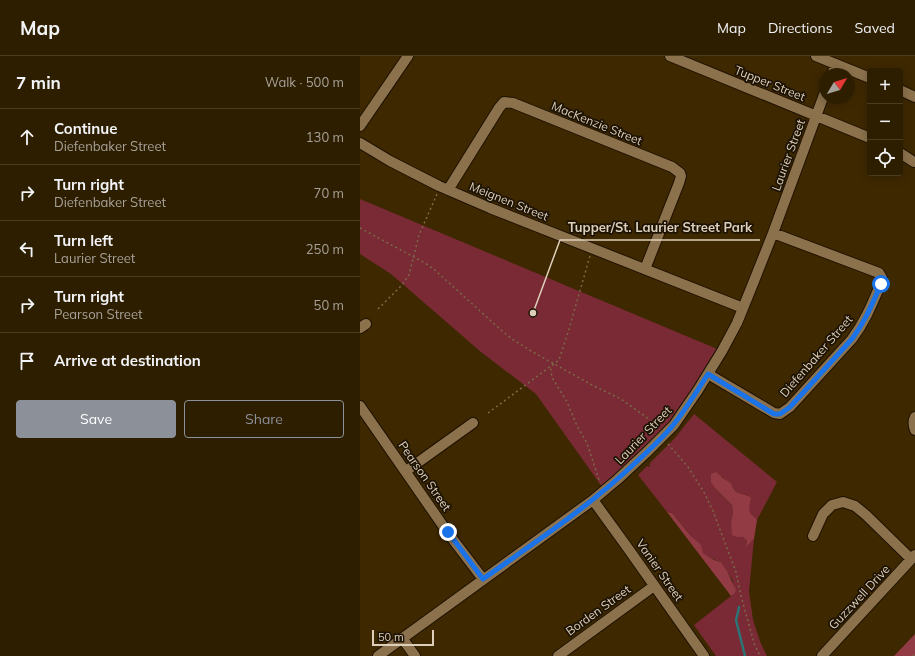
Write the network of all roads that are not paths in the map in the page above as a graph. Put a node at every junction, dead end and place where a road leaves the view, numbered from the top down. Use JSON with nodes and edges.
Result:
{"nodes":[{"id":1,"x":408,"y":56,"type":"edge"},
{"id":2,"x":670,"y":56,"type":"edge"},
{"id":3,"x":816,"y":56,"type":"edge"},
{"id":4,"x":836,"y":64,"type":"junction"},
{"id":5,"x":834,"y":68,"type":"edge"},
{"id":6,"x":867,"y":77,"type":"edge"},
{"id":7,"x":903,"y":91,"type":"edge"},
{"id":8,"x":915,"y":96,"type":"edge"},
{"id":9,"x":820,"y":104,"type":"edge"},
{"id":10,"x":816,"y":115,"type":"junction"},
{"id":11,"x":360,"y":126,"type":"edge"},
{"id":12,"x":867,"y":137,"type":"edge"},
{"id":13,"x":360,"y":143,"type":"edge"},
{"id":14,"x":903,"y":155,"type":"edge"},
{"id":15,"x":914,"y":162,"type":"dead end"},
{"id":16,"x":448,"y":190,"type":"junction"},
{"id":17,"x":773,"y":233,"type":"junction"},
{"id":18,"x":644,"y":269,"type":"junction"},
{"id":19,"x":743,"y":308,"type":"junction"},
{"id":20,"x":708,"y":374,"type":"junction"},
{"id":21,"x":360,"y":406,"type":"edge"},
{"id":22,"x":915,"y":417,"type":"edge"},
{"id":23,"x":474,"y":423,"type":"dead end"},
{"id":24,"x":915,"y":430,"type":"edge"},
{"id":25,"x":406,"y":472,"type":"junction"},
{"id":26,"x":593,"y":500,"type":"junction"},
{"id":27,"x":813,"y":536,"type":"dead end"},
{"id":28,"x":913,"y":557,"type":"edge"},
{"id":29,"x":483,"y":579,"type":"junction"},
{"id":30,"x":654,"y":586,"type":"junction"},
{"id":31,"x":402,"y":638,"type":"junction"},
{"id":32,"x":378,"y":656,"type":"edge"},
{"id":33,"x":415,"y":656,"type":"edge"},
{"id":34,"x":558,"y":656,"type":"edge"},
{"id":35,"x":704,"y":656,"type":"edge"},
{"id":36,"x":822,"y":656,"type":"edge"}],
"edges":[{"from":1,"to":11,"type":"street"},
{"from":2,"to":10,"type":"street","name":"Tupper Street"},
{"from":3,"to":4,"type":"street"},
{"from":4,"to":5,"type":"street"},
{"from":4,"to":6,"type":"street"},
{"from":7,"to":8,"type":"street"},
{"from":9,"to":10,"type":"street","name":"Laurier Street"},
{"from":10,"to":12,"type":"street","name":"Tupper Street"},
{"from":10,"to":17,"type":"street","name":"Laurier Street"},
{"from":13,"to":16,"type":"street","name":"Meignen Street"},
{"from":14,"to":15,"type":"street"},
{"from":16,"to":18,"type":"street","name":"Meignen Street"},
{"from":16,"to":18,"type":"street","name":"MacKenzie Street"},
{"from":17,"to":19,"type":"street","name":"Laurier Street"},
{"from":17,"to":20,"type":"street","name":"Diefenbaker Street"},
{"from":18,"to":19,"type":"street","name":"Meignen Street"},
{"from":19,"to":20,"type":"street","name":"Laurier Street"},
{"from":20,"to":26,"type":"street","name":"Laurier Street"},
{"from":21,"to":25,"type":"street","name":"Pearson Street"},
{"from":22,"to":24,"type":"street"},
{"from":23,"to":25,"type":"street"},
{"from":25,"to":29,"type":"street","name":"Pearson Street"},
{"from":26,"to":29,"type":"street","name":"Laurier Street"},
{"from":26,"to":30,"type":"street","name":"Vanier Street"},
{"from":27,"to":28,"type":"street"},
{"from":28,"to":36,"type":"street","name":"Guzzwell Drive"},
{"from":29,"to":31,"type":"street","name":"Laurier Street"},
{"from":30,"to":34,"type":"street","name":"Borden Street"},
{"from":30,"to":35,"type":"street","name":"Vanier Street"},
{"from":31,"to":32,"type":"street","name":"Laurier Street"},
{"from":31,"to":33,"type":"street"}]}
